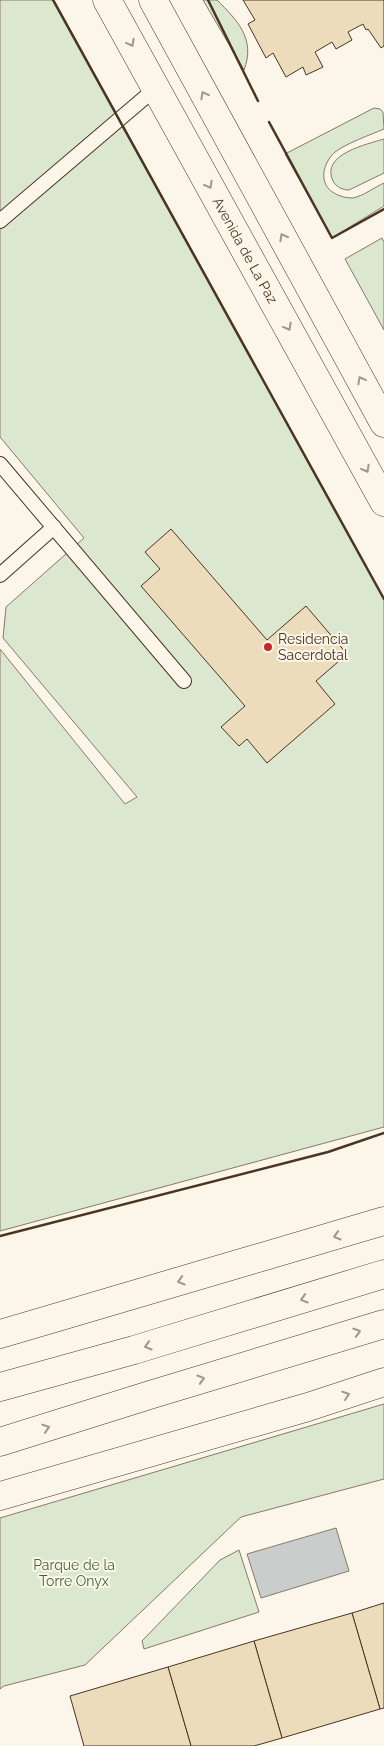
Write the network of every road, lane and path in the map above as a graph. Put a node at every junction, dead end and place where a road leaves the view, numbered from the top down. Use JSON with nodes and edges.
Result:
{"nodes":[{"id":1,"x":107,"y":0,"type":"edge"},
{"id":2,"x":152,"y":0,"type":"edge"},
{"id":3,"x":156,"y":88,"type":"junction"},
{"id":4,"x":0,"y":221,"type":"edge"},
{"id":5,"x":384,"y":423,"type":"edge"},
{"id":6,"x":0,"y":464,"type":"edge"},
{"id":7,"x":384,"y":502,"type":"edge"},
{"id":8,"x":54,"y":527,"type":"junction"},
{"id":9,"x":0,"y":575,"type":"edge"},
{"id":10,"x":184,"y":681,"type":"dead end"},
{"id":11,"x":384,"y":1222,"type":"edge"},
{"id":12,"x":384,"y":1274,"type":"edge"},
{"id":13,"x":69,"y":1314,"type":"junction"},
{"id":14,"x":384,"y":1324,"type":"edge"},
{"id":15,"x":0,"y":1334,"type":"edge"},
{"id":16,"x":0,"y":1344,"type":"edge"},
{"id":17,"x":384,"y":1382,"type":"edge"},
{"id":18,"x":0,"y":1387,"type":"edge"},
{"id":19,"x":308,"y":1407,"type":"junction"},
{"id":20,"x":0,"y":1442,"type":"edge"},
{"id":21,"x":0,"y":1476,"type":"edge"},
{"id":22,"x":0,"y":1496,"type":"edge"}],
"edges":[{"from":1,"to":3,"type":"main road","name":"Avenida de La Paz","one_way":true},
{"from":5,"to":2,"type":"main road","one_way":true},
{"from":3,"to":4,"type":"lane"},
{"from":3,"to":7,"type":"main road","name":"Avenida de La Paz","one_way":true},
{"from":6,"to":8,"type":"lane"},
{"from":8,"to":9,"type":"lane"},
{"from":8,"to":10,"type":"lane"},
{"from":11,"to":13,"type":"main road","one_way":true},
{"from":12,"to":18,"type":"main road","one_way":true},
{"from":13,"to":15,"type":"main road"},
{"from":13,"to":16,"type":"main road"},
{"from":20,"to":14,"type":"main road","one_way":true},
{"from":19,"to":17,"type":"main road","one_way":true},
{"from":19,"to":21,"type":"main road"},
{"from":19,"to":22,"type":"main road"}]}
